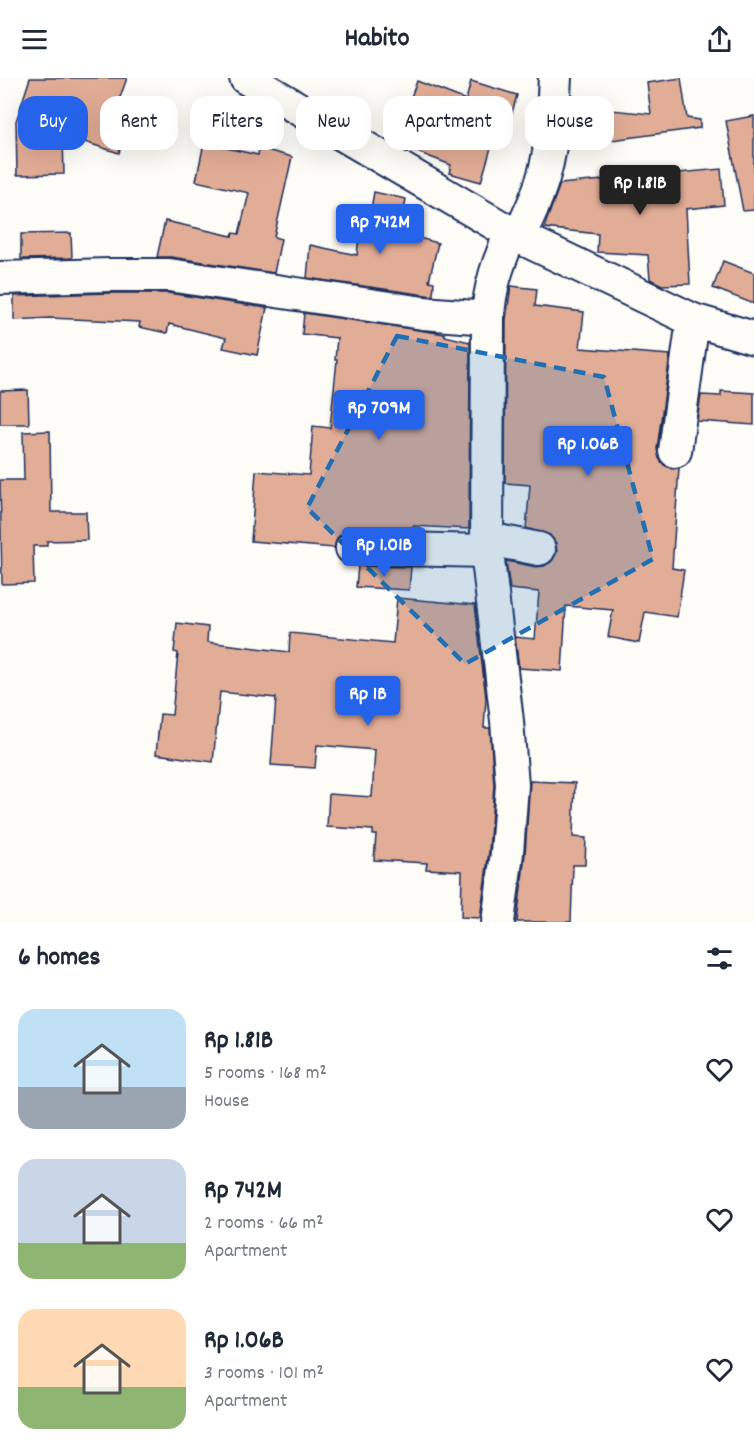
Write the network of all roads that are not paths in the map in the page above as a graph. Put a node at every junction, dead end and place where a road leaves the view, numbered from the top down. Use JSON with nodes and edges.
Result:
{"nodes":[{"id":1,"x":246,"y":78,"type":"edge"},
{"id":2,"x":555,"y":78,"type":"edge"},
{"id":3,"x":515,"y":234,"type":"junction"},
{"id":4,"x":0,"y":278,"type":"edge"},
{"id":5,"x":488,"y":318,"type":"junction"},
{"id":6,"x":693,"y":320,"type":"junction"},
{"id":7,"x":754,"y":338,"type":"edge"},
{"id":8,"x":675,"y":451,"type":"dead end"},
{"id":9,"x":488,"y":545,"type":"junction"},
{"id":10,"x":352,"y":548,"type":"dead end"},
{"id":11,"x":539,"y":549,"type":"dead end"},
{"id":12,"x":498,"y":922,"type":"edge"}],
"edges":[{"from":1,"to":3,"type":"street"},
{"from":2,"to":3,"type":"street"},
{"from":3,"to":5,"type":"street"},
{"from":3,"to":6,"type":"street"},
{"from":4,"to":5,"type":"street"},
{"from":5,"to":9,"type":"street"},
{"from":6,"to":7,"type":"street"},
{"from":6,"to":8,"type":"street"},
{"from":9,"to":10,"type":"street"},
{"from":9,"to":11,"type":"street"},
{"from":9,"to":12,"type":"street"}]}
